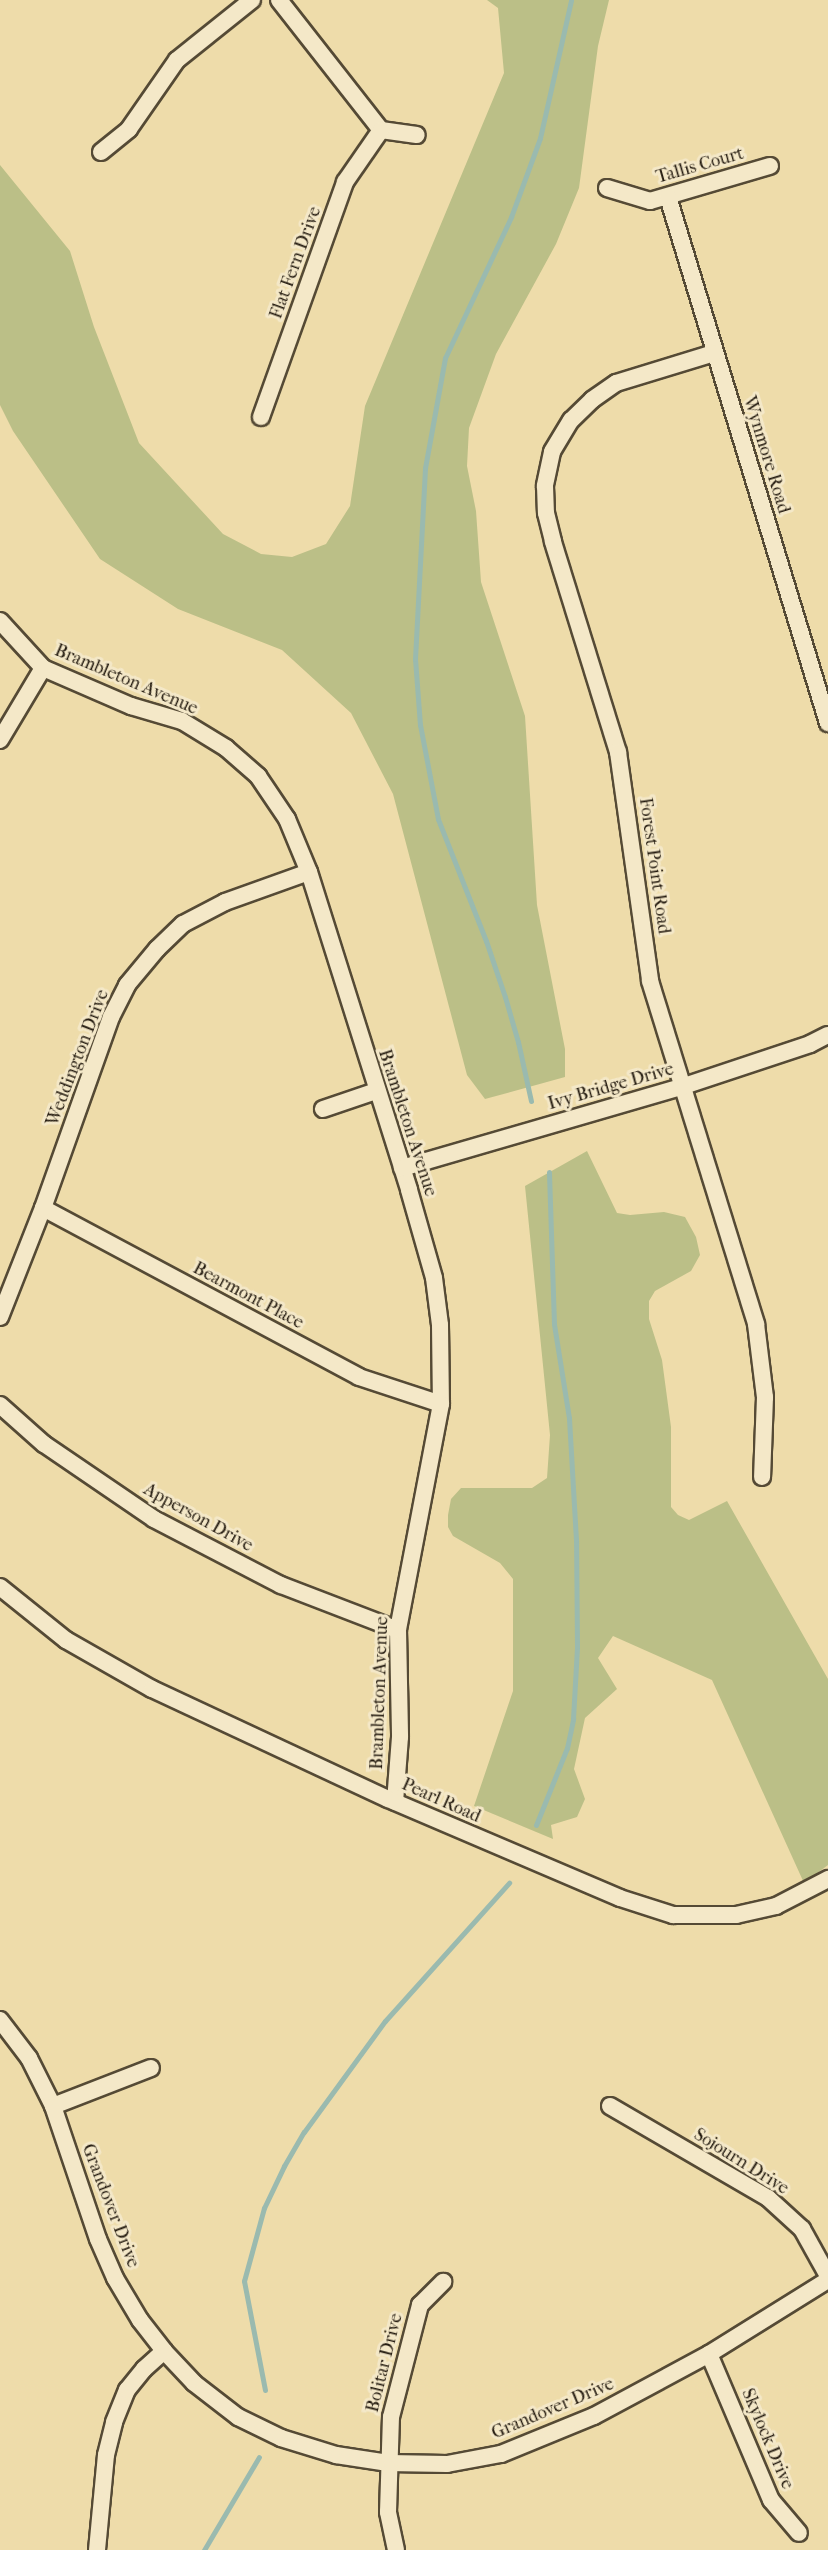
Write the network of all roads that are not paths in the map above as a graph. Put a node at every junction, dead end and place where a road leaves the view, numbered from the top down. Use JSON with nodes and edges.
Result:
{"nodes":[{"id":1,"x":252,"y":0,"type":"edge"},
{"id":2,"x":279,"y":0,"type":"edge"},
{"id":3,"x":381,"y":130,"type":"junction"},
{"id":4,"x":417,"y":135,"type":"dead end"},
{"id":5,"x":101,"y":152,"type":"dead end"},
{"id":6,"x":770,"y":166,"type":"dead end"},
{"id":7,"x":607,"y":188,"type":"dead end"},
{"id":8,"x":668,"y":197,"type":"junction"},
{"id":9,"x":714,"y":353,"type":"junction"},
{"id":10,"x":261,"y":417,"type":"dead end"},
{"id":11,"x":0,"y":621,"type":"edge"},
{"id":12,"x":43,"y":668,"type":"junction"},
{"id":13,"x":828,"y":723,"type":"edge"},
{"id":14,"x":0,"y":740,"type":"edge"},
{"id":15,"x":309,"y":872,"type":"junction"},
{"id":16,"x":828,"y":1035,"type":"edge"},
{"id":17,"x":681,"y":1087,"type":"junction"},
{"id":18,"x":376,"y":1091,"type":"junction"},
{"id":19,"x":323,"y":1109,"type":"dead end"},
{"id":20,"x":402,"y":1168,"type":"junction"},
{"id":21,"x":43,"y":1208,"type":"junction"},
{"id":22,"x":0,"y":1317,"type":"edge"},
{"id":23,"x":441,"y":1404,"type":"junction"},
{"id":24,"x":0,"y":1405,"type":"edge"},
{"id":25,"x":762,"y":1477,"type":"dead end"},
{"id":26,"x":0,"y":1587,"type":"edge"},
{"id":27,"x":398,"y":1630,"type":"junction"},
{"id":28,"x":394,"y":1802,"type":"junction"},
{"id":29,"x":828,"y":1879,"type":"edge"},
{"id":30,"x":0,"y":2020,"type":"edge"},
{"id":31,"x":151,"y":2068,"type":"dead end"},
{"id":32,"x":53,"y":2106,"type":"junction"},
{"id":33,"x":610,"y":2106,"type":"dead end"},
{"id":34,"x":828,"y":2278,"type":"edge"},
{"id":35,"x":443,"y":2282,"type":"dead end"},
{"id":36,"x":164,"y":2351,"type":"junction"},
{"id":37,"x":709,"y":2354,"type":"junction"},
{"id":38,"x":388,"y":2463,"type":"junction"},
{"id":39,"x":800,"y":2533,"type":"dead end"},
{"id":40,"x":97,"y":2550,"type":"edge"},
{"id":41,"x":396,"y":2550,"type":"edge"}],
"edges":[{"from":1,"to":5,"type":"street"},
{"from":2,"to":3,"type":"street"},
{"from":3,"to":4,"type":"street"},
{"from":3,"to":10,"type":"street","name":"Flat Fern Drive"},
{"from":6,"to":8,"type":"street","name":"Tallis Court"},
{"from":7,"to":8,"type":"street","name":"Tallis Court"},
{"from":8,"to":9,"type":"street","name":"Wynmore Road"},
{"from":9,"to":13,"type":"street","name":"Wynmore Road"},
{"from":9,"to":17,"type":"street","name":"Forest Point Road"},
{"from":11,"to":12,"type":"street","name":"Brambleton Avenue"},
{"from":12,"to":14,"type":"street"},
{"from":12,"to":15,"type":"street","name":"Brambleton Avenue"},
{"from":15,"to":18,"type":"street","name":"Brambleton Avenue"},
{"from":15,"to":21,"type":"street","name":"Weddington Drive"},
{"from":16,"to":17,"type":"street","name":"Ivy Bridge Drive"},
{"from":17,"to":20,"type":"street","name":"Ivy Bridge Drive"},
{"from":17,"to":25,"type":"street","name":"Forest Point Road"},
{"from":18,"to":19,"type":"street"},
{"from":18,"to":20,"type":"street","name":"Brambleton Avenue"},
{"from":20,"to":23,"type":"street","name":"Brambleton Avenue"},
{"from":21,"to":22,"type":"street","name":"Weddington Drive"},
{"from":21,"to":23,"type":"street","name":"Bearmont Place"},
{"from":23,"to":27,"type":"street","name":"Brambleton Avenue"},
{"from":24,"to":27,"type":"street","name":"Apperson Drive"},
{"from":26,"to":28,"type":"street","name":"Pearl Road"},
{"from":27,"to":28,"type":"street","name":"Brambleton Avenue"},
{"from":28,"to":29,"type":"street","name":"Pearl Road"},
{"from":30,"to":32,"type":"street","name":"Grandover Drive"},
{"from":31,"to":32,"type":"street"},
{"from":32,"to":36,"type":"street","name":"Grandover Drive"},
{"from":33,"to":34,"type":"street","name":"Sojourn Drive"},
{"from":34,"to":37,"type":"street","name":"Grandover Drive"},
{"from":35,"to":38,"type":"street","name":"Bolitar Drive"},
{"from":36,"to":38,"type":"street","name":"Grandover Drive"},
{"from":36,"to":40,"type":"street"},
{"from":37,"to":38,"type":"street","name":"Grandover Drive"},
{"from":37,"to":39,"type":"street","name":"Skylock Drive"},
{"from":38,"to":41,"type":"street","name":"Bolitar Drive"}]}
